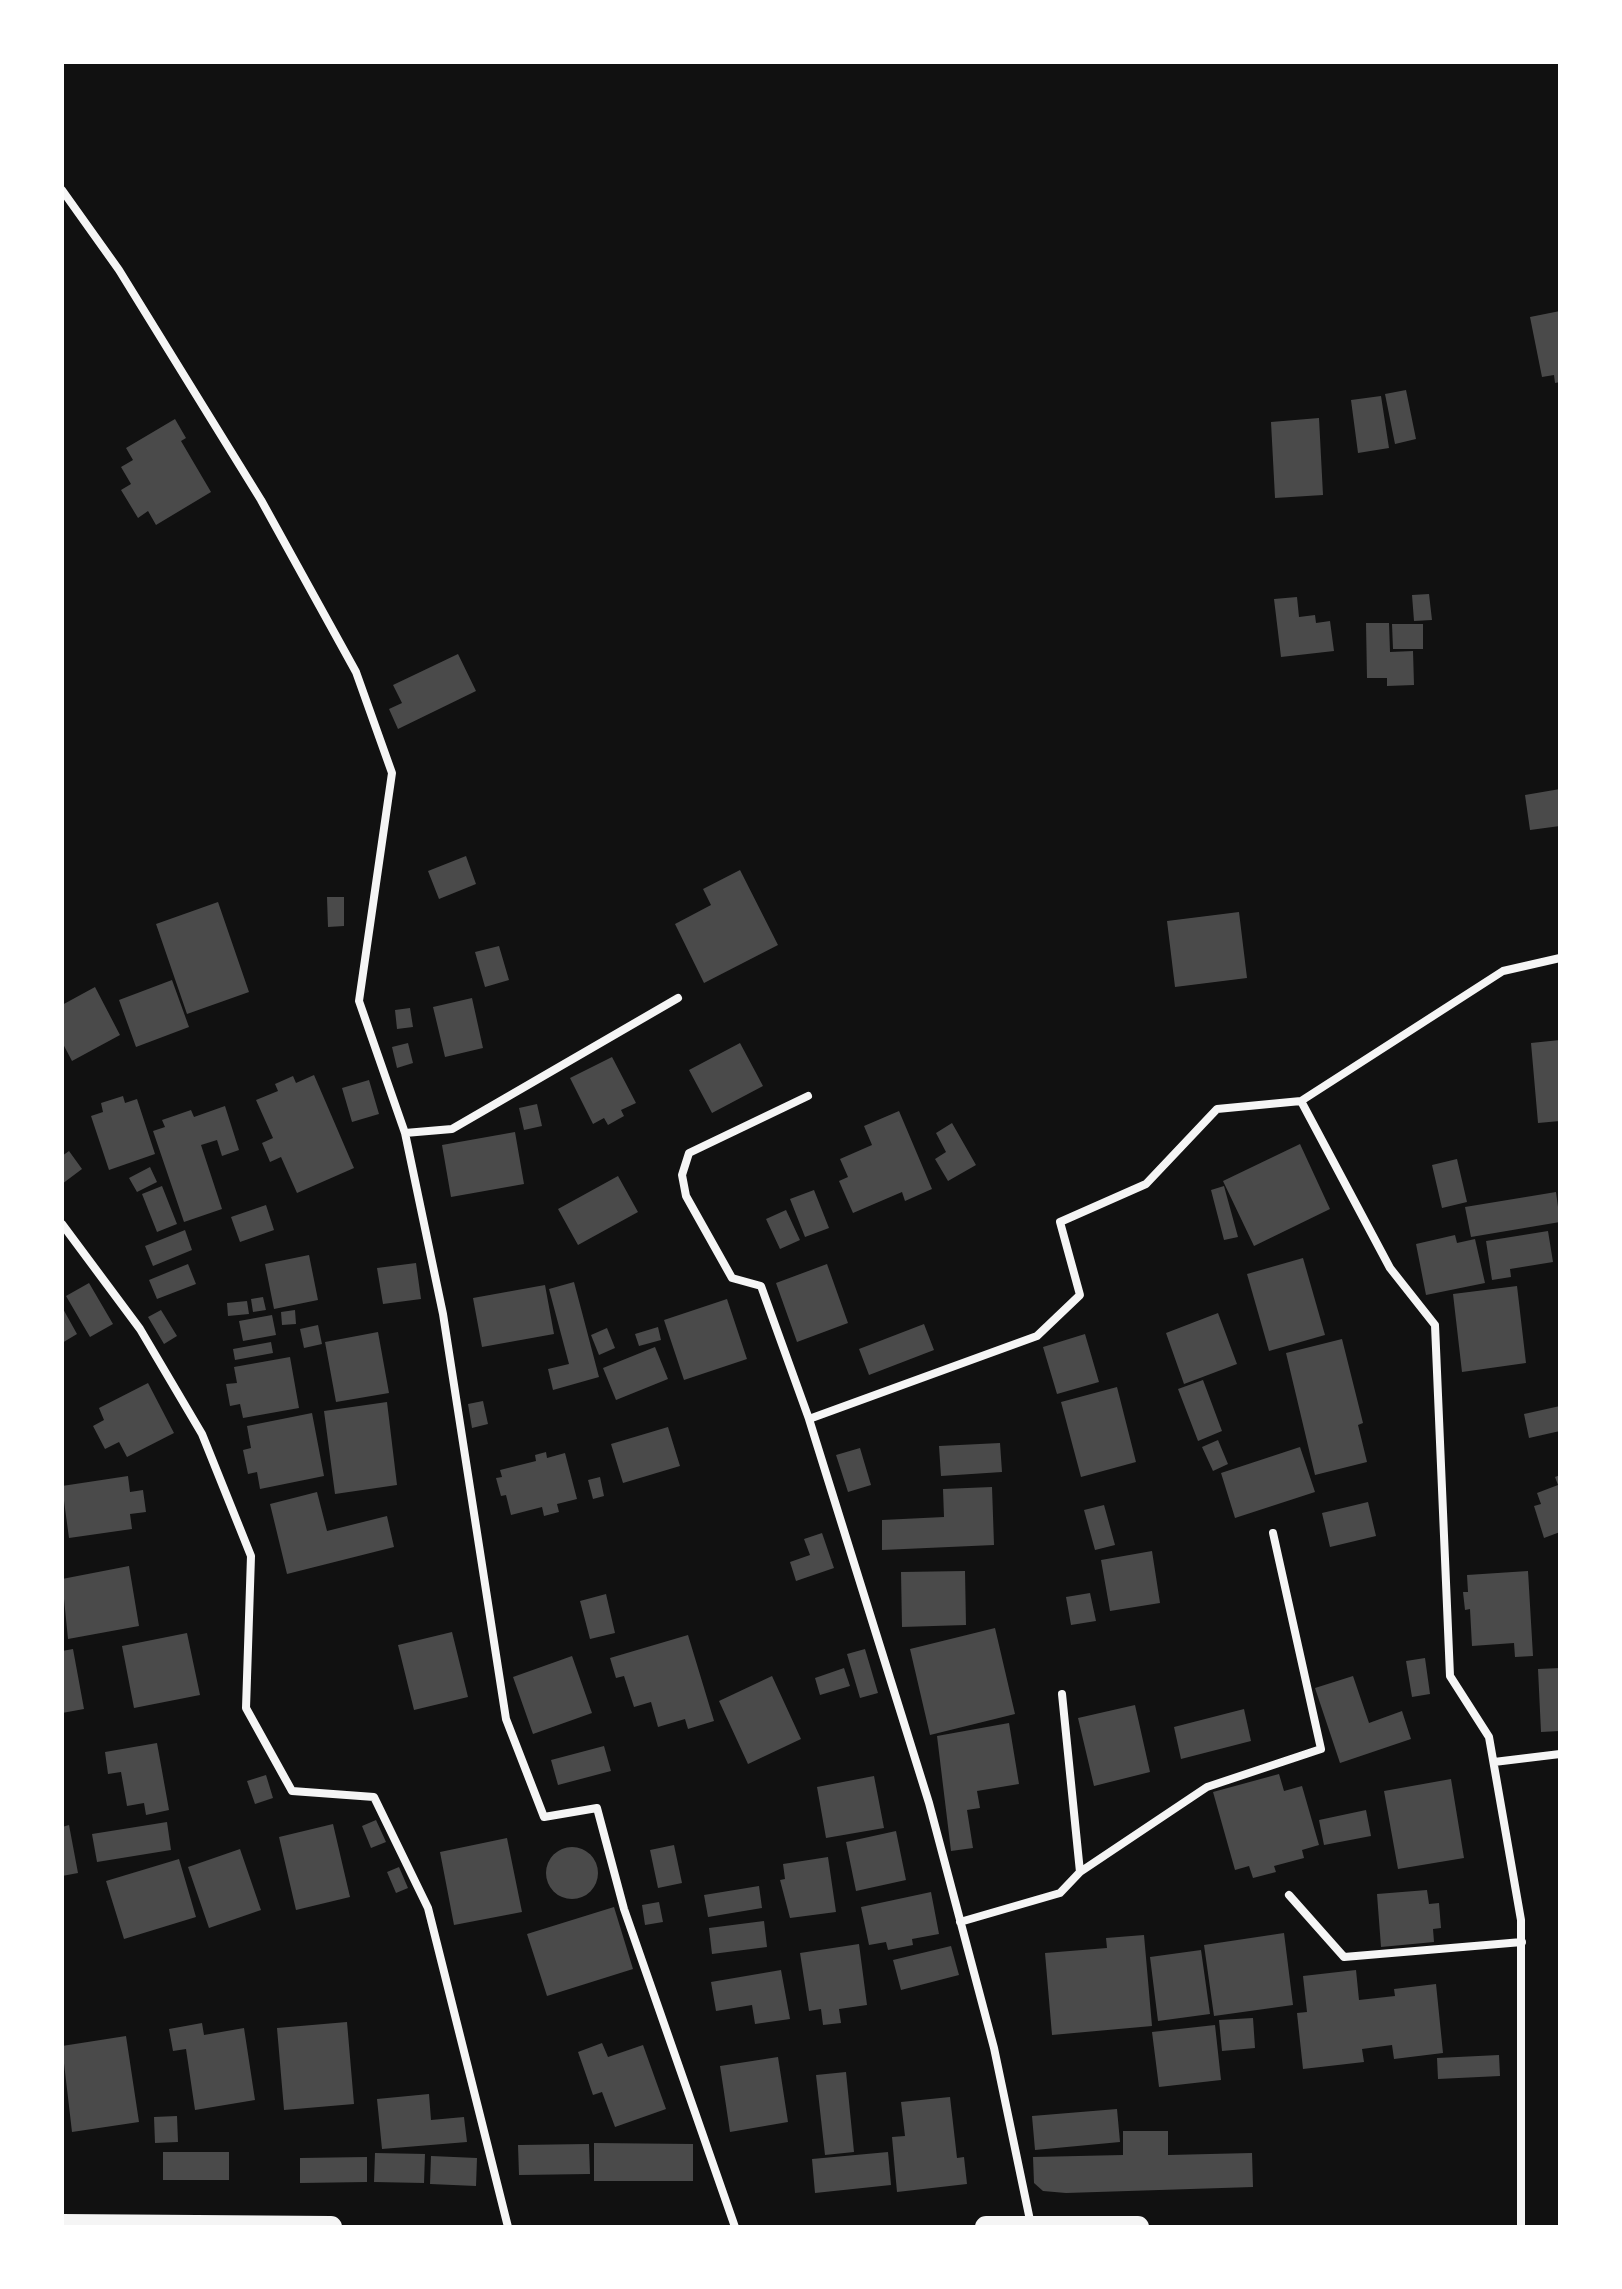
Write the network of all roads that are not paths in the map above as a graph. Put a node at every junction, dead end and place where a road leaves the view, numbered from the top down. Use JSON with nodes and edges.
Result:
{"nodes":[{"id":1,"x":62,"y":190,"type":"edge"},
{"id":2,"x":1560,"y":958,"type":"edge"},
{"id":3,"x":678,"y":998,"type":"dead end"},
{"id":4,"x":808,"y":1096,"type":"dead end"},
{"id":5,"x":1301,"y":1101,"type":"junction"},
{"id":6,"x":405,"y":1133,"type":"junction"},
{"id":7,"x":62,"y":1224,"type":"edge"},
{"id":8,"x":809,"y":1419,"type":"junction"},
{"id":9,"x":1273,"y":1533,"type":"dead end"},
{"id":10,"x":1062,"y":1694,"type":"dead end"},
{"id":11,"x":1560,"y":1754,"type":"edge"},
{"id":12,"x":1494,"y":1762,"type":"junction"},
{"id":13,"x":1080,"y":1872,"type":"junction"},
{"id":14,"x":1289,"y":1895,"type":"dead end"},
{"id":15,"x":960,"y":1922,"type":"junction"},
{"id":16,"x":1522,"y":1942,"type":"junction"},
{"id":17,"x":62,"y":2225,"type":"edge"},
{"id":18,"x":148,"y":2226,"type":"edge"},
{"id":19,"x":1031,"y":2226,"type":"edge"},
{"id":20,"x":331,"y":2227,"type":"edge"},
{"id":21,"x":508,"y":2227,"type":"edge"},
{"id":22,"x":735,"y":2227,"type":"edge"},
{"id":23,"x":986,"y":2227,"type":"edge"},
{"id":24,"x":1138,"y":2227,"type":"edge"},
{"id":25,"x":1521,"y":2227,"type":"edge"}],
"edges":[{"from":1,"to":6,"type":"street"},
{"from":2,"to":5,"type":"street"},
{"from":3,"to":6,"type":"street"},
{"from":4,"to":8,"type":"street"},
{"from":5,"to":8,"type":"street"},
{"from":5,"to":12,"type":"street"},
{"from":6,"to":22,"type":"street"},
{"from":7,"to":21,"type":"street"},
{"from":8,"to":15,"type":"street"},
{"from":9,"to":13,"type":"street"},
{"from":10,"to":13,"type":"street"},
{"from":11,"to":12,"type":"street"},
{"from":12,"to":16,"type":"street"},
{"from":13,"to":15,"type":"street"},
{"from":14,"to":16,"type":"street"},
{"from":15,"to":19,"type":"street"},
{"from":16,"to":25,"type":"street"},
{"from":17,"to":18,"type":"highway"},
{"from":18,"to":20,"type":"highway"},
{"from":19,"to":23,"type":"highway"},
{"from":19,"to":24,"type":"highway"}]}
